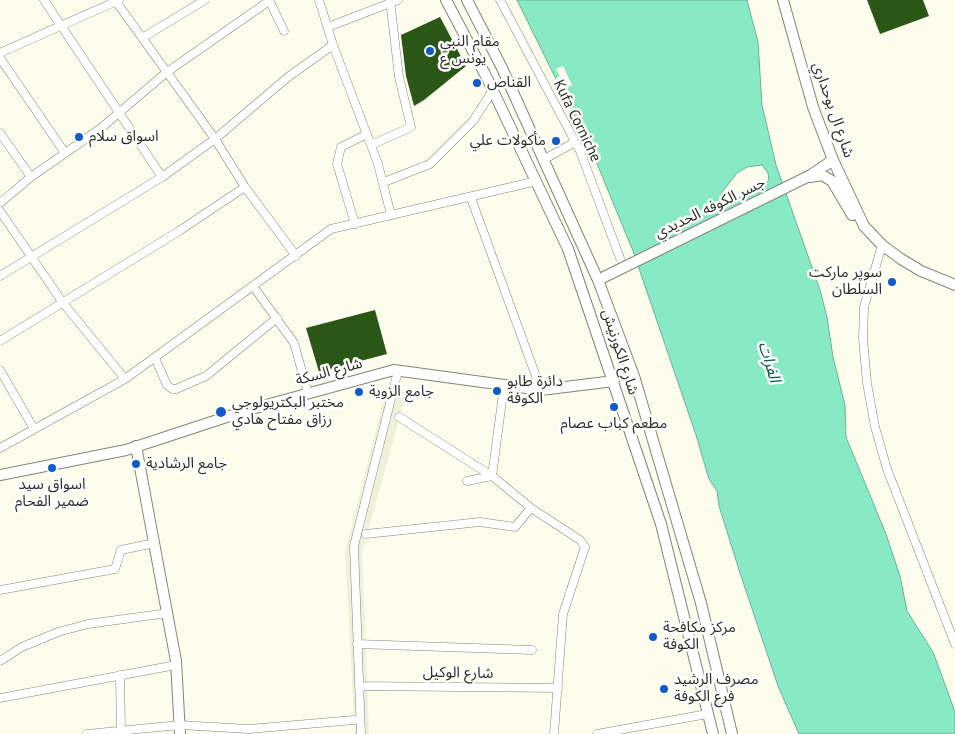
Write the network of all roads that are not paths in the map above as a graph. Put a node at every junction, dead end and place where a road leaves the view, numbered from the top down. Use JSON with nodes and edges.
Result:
{"nodes":[{"id":1,"x":44,"y":0,"type":"edge"},
{"id":2,"x":205,"y":0,"type":"edge"},
{"id":3,"x":269,"y":0,"type":"edge"},
{"id":4,"x":319,"y":0,"type":"edge"},
{"id":5,"x":446,"y":0,"type":"edge"},
{"id":6,"x":467,"y":0,"type":"edge"},
{"id":7,"x":500,"y":0,"type":"edge"},
{"id":8,"x":784,"y":0,"type":"edge"},
{"id":9,"x":117,"y":1,"type":"edge"},
{"id":10,"x":393,"y":1,"type":"edge"},
{"id":11,"x":60,"y":27,"type":"junction"},
{"id":12,"x":328,"y":28,"type":"junction"},
{"id":13,"x":284,"y":31,"type":"dead end"},
{"id":14,"x":142,"y":38,"type":"junction"},
{"id":15,"x":333,"y":45,"type":"junction"},
{"id":16,"x":0,"y":54,"type":"edge"},
{"id":17,"x":0,"y":58,"type":"edge"},
{"id":18,"x":167,"y":72,"type":"junction"},
{"id":19,"x":493,"y":90,"type":"junction"},
{"id":20,"x":120,"y":112,"type":"junction"},
{"id":21,"x":0,"y":133,"type":"edge"},
{"id":22,"x":366,"y":134,"type":"junction"},
{"id":23,"x":215,"y":139,"type":"junction"},
{"id":24,"x":575,"y":142,"type":"junction"},
{"id":25,"x":371,"y":145,"type":"junction"},
{"id":26,"x":65,"y":153,"type":"junction"},
{"id":27,"x":544,"y":160,"type":"junction"},
{"id":28,"x":834,"y":160,"type":"junction"},
{"id":29,"x":31,"y":177,"type":"junction"},
{"id":30,"x":162,"y":177,"type":"junction"},
{"id":31,"x":802,"y":179,"type":"junction"},
{"id":32,"x":537,"y":181,"type":"junction"},
{"id":33,"x":384,"y":182,"type":"junction"},
{"id":34,"x":245,"y":187,"type":"junction"},
{"id":35,"x":472,"y":198,"type":"junction"},
{"id":36,"x":0,"y":203,"type":"edge"},
{"id":37,"x":0,"y":211,"type":"edge"},
{"id":38,"x":392,"y":215,"type":"junction"},
{"id":39,"x":355,"y":224,"type":"junction"},
{"id":40,"x":864,"y":226,"type":"junction"},
{"id":41,"x":882,"y":245,"type":"junction"},
{"id":42,"x":296,"y":256,"type":"junction"},
{"id":43,"x":30,"y":257,"type":"junction"},
{"id":44,"x":624,"y":261,"type":"junction"},
{"id":45,"x":0,"y":276,"type":"edge"},
{"id":46,"x":598,"y":280,"type":"junction"},
{"id":47,"x":955,"y":285,"type":"edge"},
{"id":48,"x":253,"y":286,"type":"junction"},
{"id":49,"x":63,"y":302,"type":"junction"},
{"id":50,"x":277,"y":318,"type":"junction"},
{"id":51,"x":0,"y":342,"type":"edge"},
{"id":52,"x":155,"y":358,"type":"junction"},
{"id":53,"x":0,"y":370,"type":"edge"},
{"id":54,"x":398,"y":371,"type":"junction"},
{"id":55,"x":125,"y":379,"type":"junction"},
{"id":56,"x":614,"y":381,"type":"junction"},
{"id":57,"x":504,"y":386,"type":"junction"},
{"id":58,"x":540,"y":390,"type":"junction"},
{"id":59,"x":308,"y":393,"type":"junction"},
{"id":60,"x":399,"y":417,"type":"dead end"},
{"id":61,"x":34,"y":429,"type":"junction"},
{"id":62,"x":652,"y":440,"type":"junction"},
{"id":63,"x":634,"y":443,"type":"junction"},
{"id":64,"x":136,"y":446,"type":"junction"},
{"id":65,"x":0,"y":448,"type":"edge"},
{"id":66,"x":658,"y":459,"type":"junction"},
{"id":67,"x":641,"y":464,"type":"junction"},
{"id":68,"x":0,"y":476,"type":"edge"},
{"id":69,"x":492,"y":476,"type":"junction"},
{"id":70,"x":467,"y":481,"type":"dead end"},
{"id":71,"x":531,"y":508,"type":"junction"},
{"id":72,"x":366,"y":534,"type":"dead end"},
{"id":73,"x":155,"y":543,"type":"junction"},
{"id":74,"x":0,"y":590,"type":"edge"},
{"id":75,"x":168,"y":613,"type":"junction"},
{"id":76,"x":357,"y":644,"type":"junction"},
{"id":77,"x":955,"y":644,"type":"edge"},
{"id":78,"x":532,"y":650,"type":"dead end"},
{"id":79,"x":0,"y":660,"type":"edge"},
{"id":80,"x":176,"y":665,"type":"junction"},
{"id":81,"x":120,"y":675,"type":"junction"},
{"id":82,"x":359,"y":686,"type":"junction"},
{"id":83,"x":558,"y":688,"type":"junction"},
{"id":84,"x":0,"y":698,"type":"edge"},
{"id":85,"x":708,"y":714,"type":"junction"},
{"id":86,"x":354,"y":720,"type":"dead end"},
{"id":87,"x":180,"y":729,"type":"edge"},
{"id":88,"x":121,"y":732,"type":"edge"},
{"id":89,"x":87,"y":734,"type":"edge"},
{"id":90,"x":361,"y":734,"type":"edge"},
{"id":91,"x":554,"y":734,"type":"edge"},
{"id":92,"x":598,"y":734,"type":"edge"},
{"id":93,"x":713,"y":734,"type":"edge"},
{"id":94,"x":732,"y":734,"type":"edge"}],
"edges":[{"from":1,"to":11,"type":"street"},
{"from":2,"to":14,"type":"street"},
{"from":3,"to":13,"type":"street"},
{"from":3,"to":18,"type":"street"},
{"from":4,"to":12,"type":"street"},
{"from":5,"to":19,"type":"street","name":"شارع الكورنيش"},
{"from":6,"to":27,"type":"street","name":"شارع الكورنيش"},
{"from":7,"to":24,"type":"street","name":"Kufa Corniche"},
{"from":8,"to":28,"type":"street","name":"شارع ال بوحداري"},
{"from":9,"to":11,"type":"street"},
{"from":9,"to":14,"type":"street"},
{"from":10,"to":12,"type":"street"},
{"from":10,"to":25,"type":"street"},
{"from":11,"to":16,"type":"street"},
{"from":11,"to":20,"type":"street"},
{"from":12,"to":15,"type":"street"},
{"from":14,"to":18,"type":"street"},
{"from":15,"to":22,"type":"street"},
{"from":15,"to":23,"type":"street"},
{"from":17,"to":26,"type":"street"},
{"from":18,"to":20,"type":"street"},
{"from":18,"to":23,"type":"street"},
{"from":19,"to":32,"type":"street","name":"شارع الكورنيش"},
{"from":19,"to":33,"type":"street"},
{"from":20,"to":26,"type":"street"},
{"from":20,"to":30,"type":"street"},
{"from":21,"to":29,"type":"street"},
{"from":22,"to":25,"type":"street"},
{"from":22,"to":39,"type":"street"},
{"from":23,"to":30,"type":"street"},
{"from":23,"to":34,"type":"street"},
{"from":24,"to":27,"type":"street"},
{"from":24,"to":44,"type":"street","name":"Kufa Corniche"},
{"from":25,"to":33,"type":"street"},
{"from":26,"to":29,"type":"street"},
{"from":27,"to":46,"type":"street","name":"شارع الكورنيش"},
{"from":28,"to":31,"type":"street","name":"جسر الکوفه الحديدي"},
{"from":28,"to":40,"type":"street","name":"شارع ال بوحداري"},
{"from":29,"to":36,"type":"street"},
{"from":30,"to":43,"type":"street"},
{"from":31,"to":40,"type":"street","name":"شارع ال بوحداري"},
{"from":31,"to":44,"type":"street","name":"جسر الکوفه الحديدي"},
{"from":32,"to":35,"type":"street"},
{"from":32,"to":56,"type":"street","name":"شارع الكورنيش"},
{"from":33,"to":38,"type":"street"},
{"from":34,"to":42,"type":"street"},
{"from":34,"to":49,"type":"street"},
{"from":35,"to":38,"type":"street"},
{"from":35,"to":58,"type":"street"},
{"from":37,"to":43,"type":"street"},
{"from":38,"to":39,"type":"street"},
{"from":39,"to":42,"type":"street"},
{"from":40,"to":41,"type":"street","name":"شارع ال بوحداري"},
{"from":41,"to":47,"type":"street","name":"شارع ال بوحداري"},
{"from":41,"to":77,"type":"street"},
{"from":42,"to":48,"type":"street"},
{"from":43,"to":45,"type":"street"},
{"from":43,"to":49,"type":"street"},
{"from":44,"to":46,"type":"street","name":"جسر الکوفه الحديدي"},
{"from":46,"to":62,"type":"street","name":"شارع الكورنيش"},
{"from":48,"to":50,"type":"street"},
{"from":48,"to":52,"type":"street"},
{"from":49,"to":51,"type":"street"},
{"from":49,"to":55,"type":"street"},
{"from":50,"to":52,"type":"street"},
{"from":50,"to":59,"type":"street"},
{"from":52,"to":55,"type":"street"},
{"from":53,"to":61,"type":"street"},
{"from":54,"to":57,"type":"street","name":"شارع السكة"},
{"from":54,"to":59,"type":"street","name":"شارع السكة"},
{"from":54,"to":76,"type":"street"},
{"from":55,"to":61,"type":"street"},
{"from":56,"to":58,"type":"street","name":"شارع السكة"},
{"from":56,"to":63,"type":"street","name":"شارع الكورنيش"},
{"from":57,"to":58,"type":"street","name":"شارع السكة"},
{"from":57,"to":69,"type":"street"},
{"from":59,"to":64,"type":"street","name":"شارع السكة"},
{"from":60,"to":69,"type":"street"},
{"from":61,"to":65,"type":"street"},
{"from":62,"to":63,"type":"street"},
{"from":62,"to":66,"type":"street","name":"شارع الكورنيش"},
{"from":63,"to":67,"type":"street","name":"شارع الكورنيش"},
{"from":64,"to":68,"type":"street","name":"شارع السكة"},
{"from":64,"to":73,"type":"street"},
{"from":66,"to":67,"type":"street"},
{"from":66,"to":94,"type":"street","name":"شارع الكورنيش"},
{"from":67,"to":85,"type":"street","name":"شارع الكورنيش"},
{"from":69,"to":70,"type":"street"},
{"from":69,"to":71,"type":"street"},
{"from":71,"to":72,"type":"street"},
{"from":71,"to":83,"type":"street"},
{"from":73,"to":74,"type":"street"},
{"from":73,"to":75,"type":"street"},
{"from":75,"to":79,"type":"street"},
{"from":75,"to":80,"type":"street"},
{"from":76,"to":78,"type":"street"},
{"from":76,"to":82,"type":"street"},
{"from":80,"to":81,"type":"street"},
{"from":80,"to":87,"type":"street"},
{"from":81,"to":84,"type":"street"},
{"from":81,"to":88,"type":"street"},
{"from":82,"to":83,"type":"street","name":"شارع الوكيل"},
{"from":82,"to":90,"type":"street"},
{"from":83,"to":91,"type":"street"},
{"from":85,"to":92,"type":"street"},
{"from":85,"to":93,"type":"street","name":"شارع الكورنيش"},
{"from":86,"to":87,"type":"street"},
{"from":87,"to":88,"type":"street"},
{"from":88,"to":89,"type":"street"}]}
